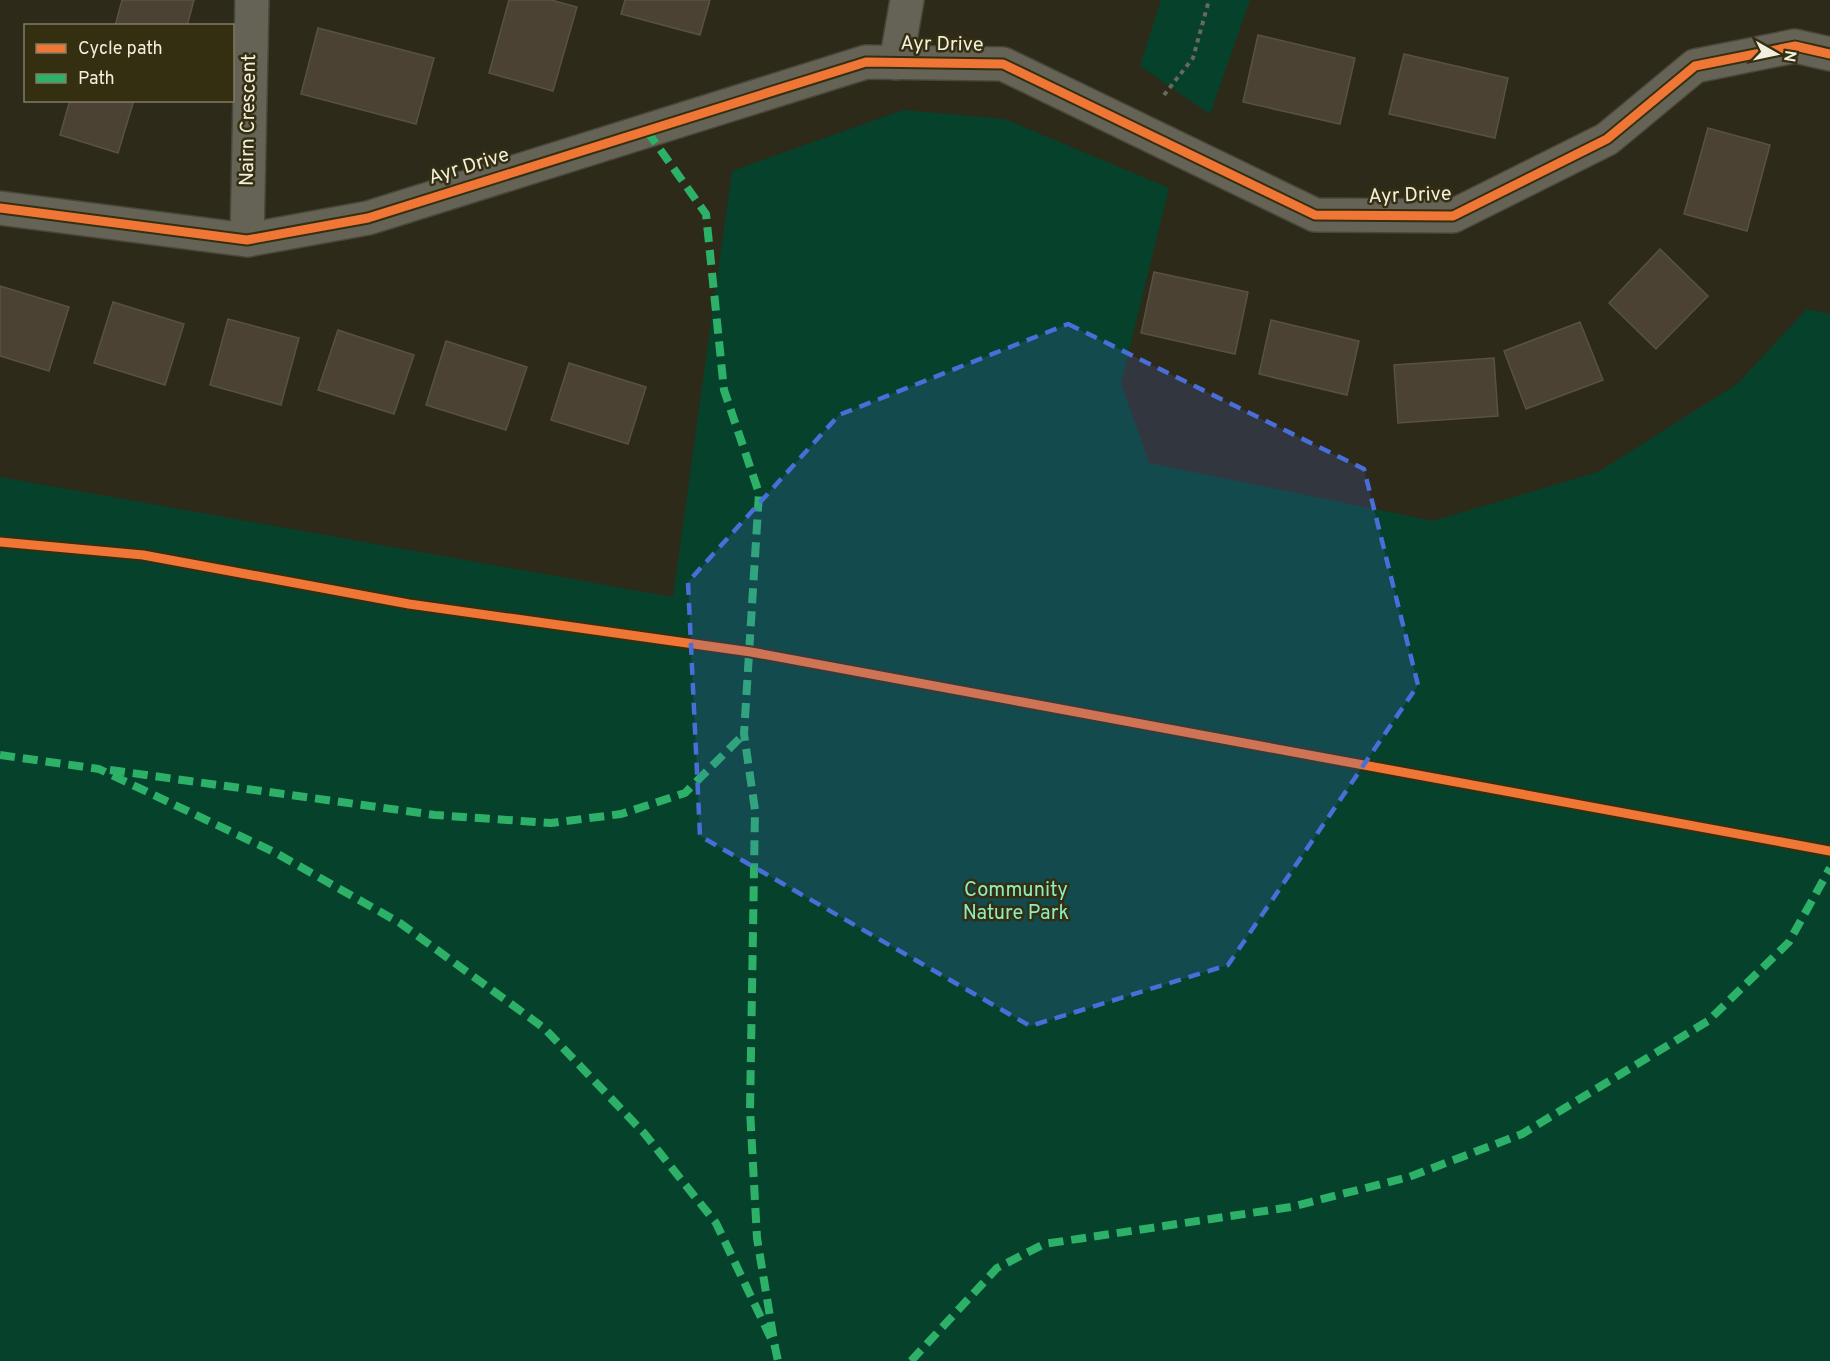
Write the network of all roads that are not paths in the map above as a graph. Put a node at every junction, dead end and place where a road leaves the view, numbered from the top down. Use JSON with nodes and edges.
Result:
{"nodes":[{"id":1,"x":252,"y":0,"type":"edge"},
{"id":2,"x":907,"y":0,"type":"edge"},
{"id":3,"x":1830,"y":54,"type":"edge"},
{"id":4,"x":896,"y":63,"type":"junction"},
{"id":5,"x":0,"y":208,"type":"edge"},
{"id":6,"x":247,"y":240,"type":"junction"}],
"edges":[{"from":1,"to":6,"type":"street","name":"Nairn Crescent"},
{"from":2,"to":4,"type":"street"},
{"from":3,"to":4,"type":"street","name":"Ayr Drive"},
{"from":4,"to":6,"type":"street","name":"Ayr Drive"},
{"from":5,"to":6,"type":"street","name":"Ayr Drive"}]}
